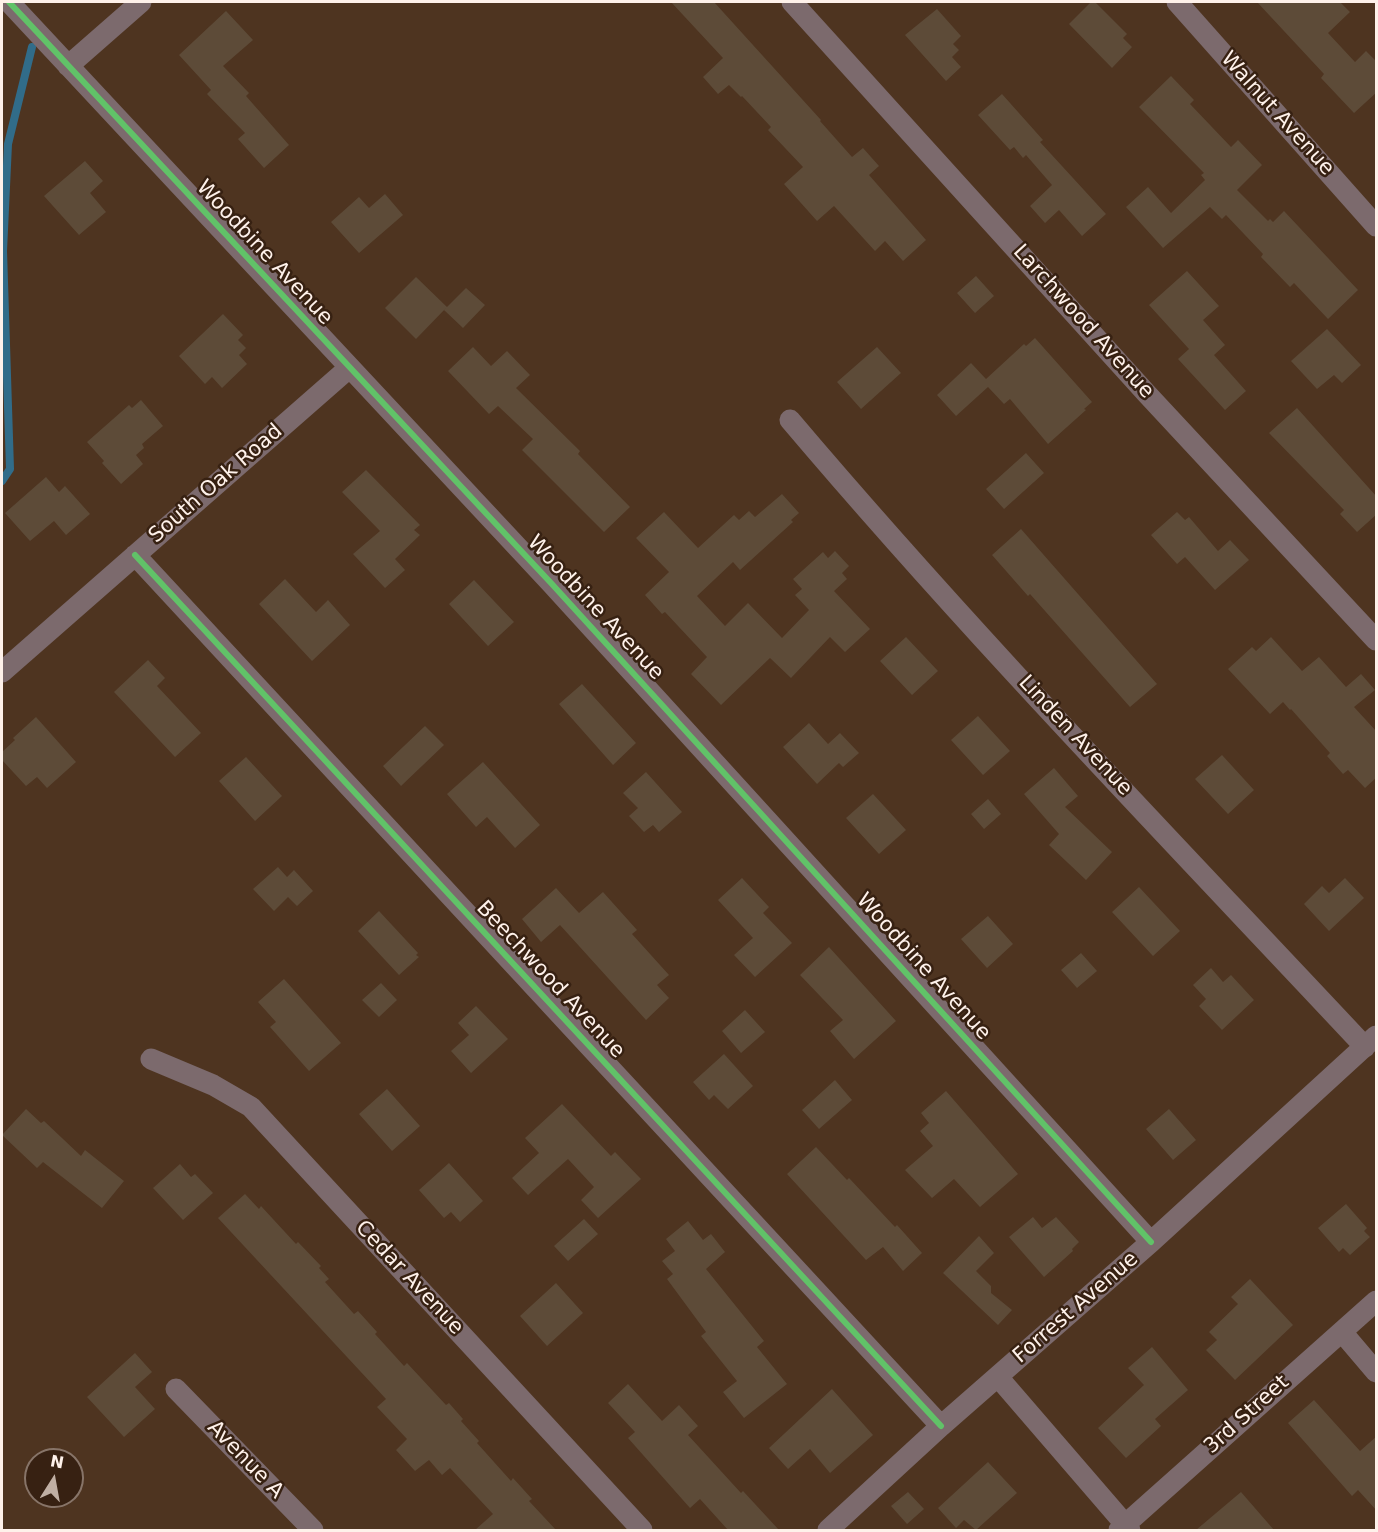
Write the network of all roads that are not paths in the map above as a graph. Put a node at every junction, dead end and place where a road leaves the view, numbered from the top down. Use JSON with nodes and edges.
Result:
{"nodes":[{"id":1,"x":9,"y":2,"type":"edge"},
{"id":2,"x":141,"y":2,"type":"edge"},
{"id":3,"x":792,"y":2,"type":"edge"},
{"id":4,"x":1177,"y":2,"type":"edge"},
{"id":5,"x":68,"y":66,"type":"junction"},
{"id":6,"x":1377,"y":226,"type":"edge"},
{"id":7,"x":349,"y":368,"type":"junction"},
{"id":8,"x":790,"y":420,"type":"dead end"},
{"id":9,"x":135,"y":555,"type":"junction"},
{"id":10,"x":1377,"y":640,"type":"edge"},
{"id":11,"x":2,"y":672,"type":"edge"},
{"id":12,"x":1371,"y":1041,"type":"edge"},
{"id":13,"x":151,"y":1059,"type":"dead end"},
{"id":14,"x":1151,"y":1242,"type":"junction"},
{"id":15,"x":1377,"y":1301,"type":"edge"},
{"id":16,"x":1342,"y":1332,"type":"junction"},
{"id":17,"x":1377,"y":1372,"type":"edge"},
{"id":18,"x":998,"y":1377,"type":"junction"},
{"id":19,"x":176,"y":1389,"type":"dead end"},
{"id":20,"x":941,"y":1426,"type":"junction"},
{"id":21,"x":1125,"y":1529,"type":"edge"},
{"id":22,"x":314,"y":1530,"type":"edge"},
{"id":23,"x":642,"y":1530,"type":"edge"},
{"id":24,"x":828,"y":1530,"type":"edge"}],
"edges":[{"from":1,"to":5,"type":"street","name":"Woodbine Avenue"},
{"from":2,"to":5,"type":"street"},
{"from":3,"to":10,"type":"street","name":"Larchwood Avenue"},
{"from":4,"to":6,"type":"street","name":"Walnut Avenue"},
{"from":5,"to":7,"type":"street","name":"Woodbine Avenue"},
{"from":7,"to":9,"type":"street","name":"South Oak Road"},
{"from":7,"to":14,"type":"street","name":"Woodbine Avenue"},
{"from":8,"to":12,"type":"street","name":"Linden Avenue"},
{"from":9,"to":11,"type":"street","name":"South Oak Road"},
{"from":9,"to":20,"type":"street","name":"Beechwood Avenue"},
{"from":12,"to":14,"type":"street","name":"Forrest Avenue"},
{"from":13,"to":23,"type":"street","name":"Cedar Avenue"},
{"from":14,"to":18,"type":"street","name":"Forrest Avenue"},
{"from":15,"to":16,"type":"street","name":"3rd Street"},
{"from":16,"to":17,"type":"street"},
{"from":16,"to":21,"type":"street","name":"3rd Street"},
{"from":18,"to":20,"type":"street","name":"Forrest Avenue"},
{"from":18,"to":21,"type":"street"},
{"from":19,"to":22,"type":"street","name":"Avenue A"},
{"from":20,"to":24,"type":"street","name":"Forrest Avenue"}]}
